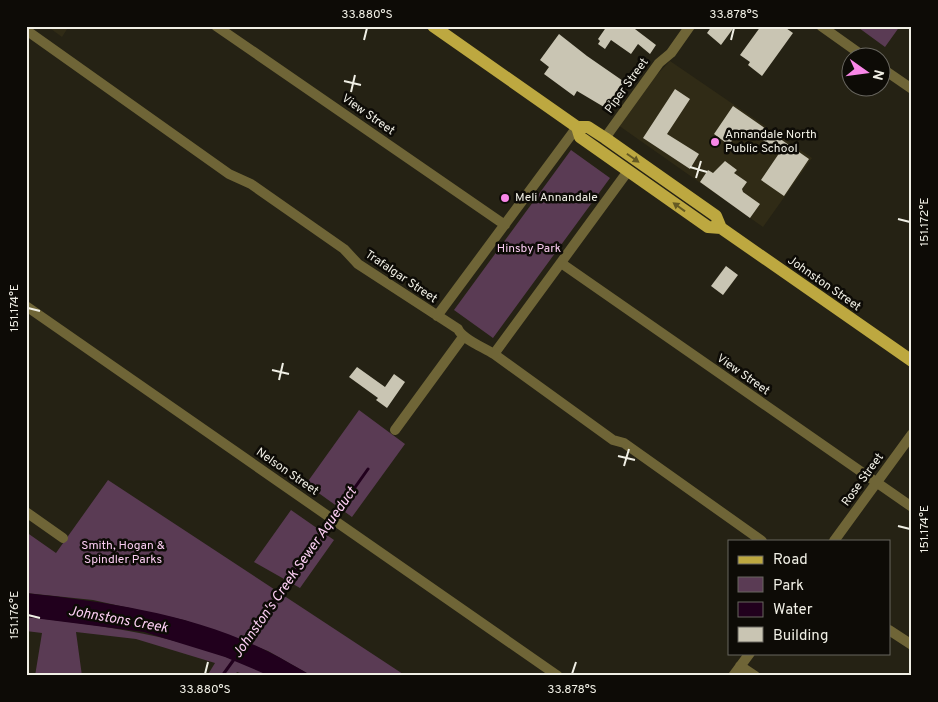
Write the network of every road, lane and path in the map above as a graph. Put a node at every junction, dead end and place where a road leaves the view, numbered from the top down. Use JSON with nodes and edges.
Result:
{"nodes":[{"id":1,"x":216,"y":26,"type":"edge"},
{"id":2,"x":433,"y":26,"type":"edge"},
{"id":3,"x":690,"y":26,"type":"edge"},
{"id":4,"x":821,"y":26,"type":"edge"},
{"id":5,"x":26,"y":30,"type":"edge"},
{"id":6,"x":852,"y":48,"type":"edge"},
{"id":7,"x":890,"y":74,"type":"edge"},
{"id":8,"x":912,"y":89,"type":"edge"},
{"id":9,"x":577,"y":127,"type":"junction"},
{"id":10,"x":605,"y":138,"type":"junction"},
{"id":11,"x":628,"y":171,"type":"junction"},
{"id":12,"x":505,"y":225,"type":"junction"},
{"id":13,"x":721,"y":228,"type":"junction"},
{"id":14,"x":561,"y":263,"type":"junction"},
{"id":15,"x":26,"y":306,"type":"edge"},
{"id":16,"x":437,"y":316,"type":"junction"},
{"id":17,"x":463,"y":337,"type":"junction"},
{"id":18,"x":494,"y":354,"type":"junction"},
{"id":19,"x":912,"y":361,"type":"edge"},
{"id":20,"x":395,"y":430,"type":"dead end"},
{"id":21,"x":912,"y":434,"type":"edge"},
{"id":22,"x":876,"y":483,"type":"junction"},
{"id":23,"x":912,"y":507,"type":"edge"},
{"id":24,"x":26,"y":512,"type":"edge"},
{"id":25,"x":63,"y":538,"type":"dead end"},
{"id":26,"x":761,"y":540,"type":"edge"},
{"id":27,"x":835,"y":540,"type":"edge"},
{"id":28,"x":890,"y":631,"type":"edge"},
{"id":29,"x":912,"y":645,"type":"edge"},
{"id":30,"x":749,"y":654,"type":"edge"},
{"id":31,"x":740,"y":666,"type":"junction"},
{"id":32,"x":558,"y":676,"type":"edge"},
{"id":33,"x":733,"y":676,"type":"edge"},
{"id":34,"x":755,"y":676,"type":"edge"}],
"edges":[{"from":1,"to":12,"type":"street","name":"View Street"},
{"from":2,"to":9,"type":"main road","name":"Johnston Street"},
{"from":3,"to":10,"type":"street","name":"Piper Street"},
{"from":4,"to":6,"type":"street"},
{"from":5,"to":16,"type":"street","name":"Trafalgar Street"},
{"from":7,"to":8,"type":"street"},
{"from":9,"to":10,"type":"main road","name":"Johnston Street"},
{"from":9,"to":11,"type":"main road","name":"Johnston Street"},
{"from":9,"to":12,"type":"street"},
{"from":10,"to":13,"type":"main road","name":"Johnston Street","one_way":true},
{"from":13,"to":11,"type":"main road","name":"Johnston Street","one_way":true},
{"from":11,"to":14,"type":"street"},
{"from":12,"to":16,"type":"street"},
{"from":13,"to":19,"type":"main road","name":"Johnston Street"},
{"from":14,"to":18,"type":"street"},
{"from":14,"to":22,"type":"street","name":"View Street"},
{"from":15,"to":32,"type":"street","name":"Nelson Street"},
{"from":16,"to":17,"type":"street","name":"Trafalgar Street"},
{"from":17,"to":18,"type":"street","name":"Trafalgar Street"},
{"from":17,"to":20,"type":"street"},
{"from":18,"to":26,"type":"street","name":"Trafalgar Street"},
{"from":21,"to":22,"type":"street","name":"Rose Street"},
{"from":22,"to":23,"type":"street","name":"View Street"},
{"from":22,"to":27,"type":"street","name":"Rose Street"},
{"from":24,"to":25,"type":"street"},
{"from":28,"to":29,"type":"street"},
{"from":30,"to":31,"type":"street"},
{"from":31,"to":33,"type":"street"},
{"from":31,"to":34,"type":"street"}]}
